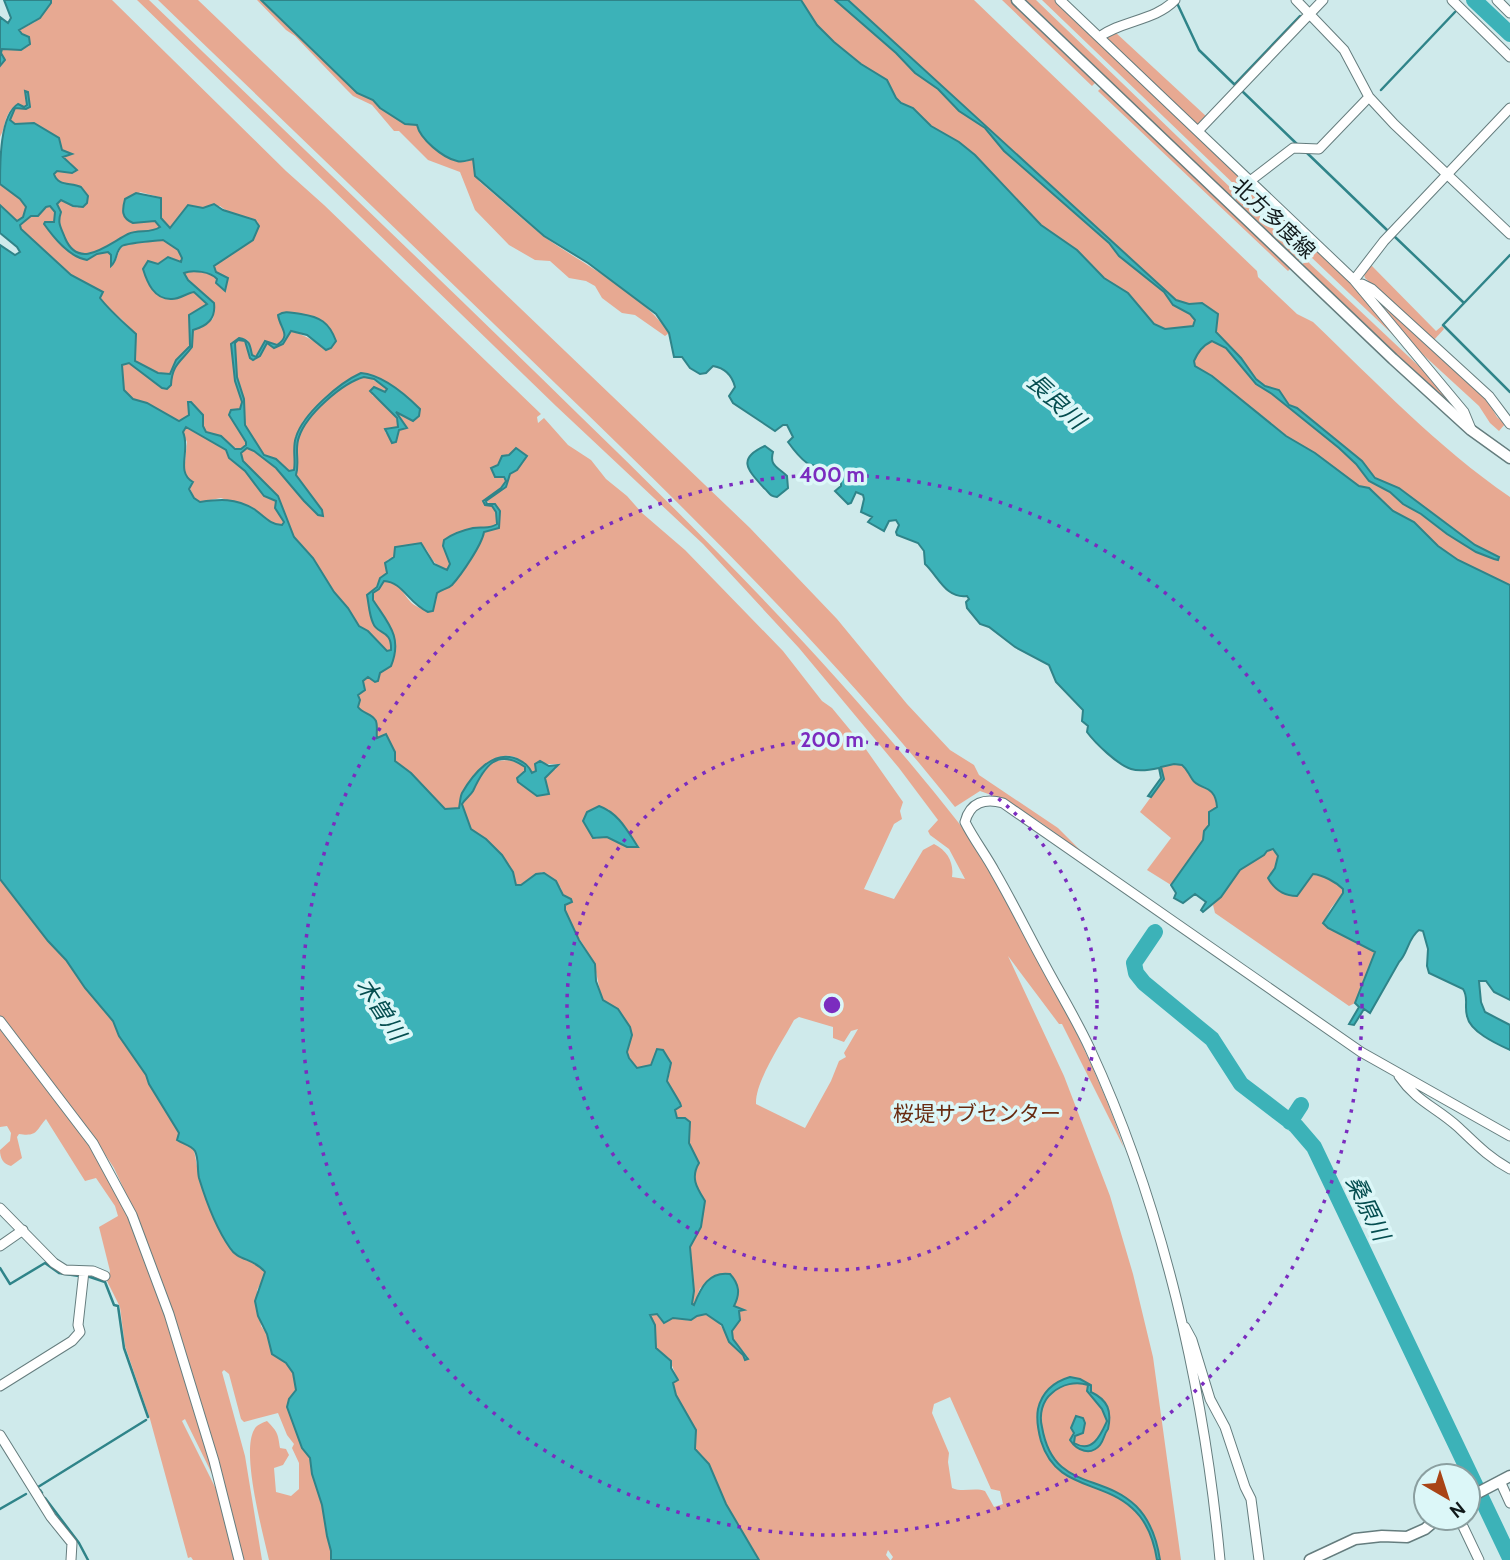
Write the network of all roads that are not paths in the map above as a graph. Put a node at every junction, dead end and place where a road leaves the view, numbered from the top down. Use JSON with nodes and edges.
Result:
{"nodes":[{"id":1,"x":1017,"y":0,"type":"edge"},
{"id":2,"x":1060,"y":0,"type":"edge"},
{"id":3,"x":1175,"y":0,"type":"edge"},
{"id":4,"x":1296,"y":0,"type":"edge"},
{"id":5,"x":1323,"y":0,"type":"edge"},
{"id":6,"x":1452,"y":0,"type":"edge"},
{"id":7,"x":1497,"y":0,"type":"edge"},
{"id":8,"x":1310,"y":13,"type":"junction"},
{"id":9,"x":1510,"y":13,"type":"edge"},
{"id":10,"x":1099,"y":37,"type":"junction"},
{"id":11,"x":1510,"y":57,"type":"edge"},
{"id":12,"x":1369,"y":97,"type":"junction"},
{"id":13,"x":1510,"y":108,"type":"edge"},
{"id":14,"x":1199,"y":131,"type":"junction"},
{"id":15,"x":1447,"y":174,"type":"junction"},
{"id":16,"x":1250,"y":181,"type":"junction"},
{"id":17,"x":1510,"y":234,"type":"edge"},
{"id":18,"x":1354,"y":280,"type":"junction"},
{"id":19,"x":1506,"y":410,"type":"edge"},
{"id":20,"x":1510,"y":424,"type":"edge"},
{"id":21,"x":1471,"y":430,"type":"junction"},
{"id":22,"x":1510,"y":458,"type":"edge"},
{"id":23,"x":0,"y":1021,"type":"edge"},
{"id":24,"x":1396,"y":1071,"type":"junction"},
{"id":25,"x":1510,"y":1136,"type":"edge"},
{"id":26,"x":1510,"y":1169,"type":"edge"},
{"id":27,"x":0,"y":1208,"type":"edge"},
{"id":28,"x":23,"y":1230,"type":"junction"},
{"id":29,"x":0,"y":1246,"type":"edge"},
{"id":30,"x":84,"y":1271,"type":"junction"},
{"id":31,"x":105,"y":1276,"type":"dead end"},
{"id":32,"x":1179,"y":1316,"type":"junction"},
{"id":33,"x":0,"y":1386,"type":"edge"},
{"id":34,"x":0,"y":1435,"type":"edge"},
{"id":35,"x":1501,"y":1481,"type":"edge"},
{"id":36,"x":1482,"y":1491,"type":"edge"},
{"id":37,"x":1510,"y":1503,"type":"edge"},
{"id":38,"x":1418,"y":1532,"type":"edge"},
{"id":39,"x":1466,"y":1532,"type":"edge"},
{"id":40,"x":71,"y":1560,"type":"edge"},
{"id":41,"x":239,"y":1560,"type":"edge"},
{"id":42,"x":1220,"y":1560,"type":"edge"},
{"id":43,"x":1259,"y":1560,"type":"edge"},
{"id":44,"x":1310,"y":1560,"type":"edge"},
{"id":45,"x":1479,"y":1560,"type":"edge"}],
"edges":[{"from":1,"to":21,"type":"main road","name":"北方多度線"},
{"from":2,"to":10,"type":"street"},
{"from":3,"to":10,"type":"street"},
{"from":4,"to":8,"type":"street"},
{"from":5,"to":8,"type":"street"},
{"from":6,"to":11,"type":"street"},
{"from":7,"to":9,"type":"street"},
{"from":8,"to":12,"type":"street"},
{"from":8,"to":14,"type":"street"},
{"from":10,"to":14,"type":"street"},
{"from":12,"to":15,"type":"street"},
{"from":12,"to":16,"type":"street"},
{"from":13,"to":15,"type":"street"},
{"from":14,"to":16,"type":"street"},
{"from":15,"to":17,"type":"street"},
{"from":15,"to":18,"type":"street"},
{"from":16,"to":18,"type":"street"},
{"from":18,"to":19,"type":"street"},
{"from":18,"to":21,"type":"street"},
{"from":19,"to":20,"type":"street"},
{"from":21,"to":22,"type":"main road","name":"北方多度線"},
{"from":23,"to":41,"type":"street"},
{"from":24,"to":25,"type":"street"},
{"from":24,"to":26,"type":"street"},
{"from":24,"to":32,"type":"street"},
{"from":27,"to":28,"type":"street"},
{"from":28,"to":29,"type":"street"},
{"from":28,"to":30,"type":"street"},
{"from":30,"to":31,"type":"street"},
{"from":30,"to":33,"type":"street"},
{"from":32,"to":42,"type":"street"},
{"from":32,"to":43,"type":"street"},
{"from":34,"to":40,"type":"street"},
{"from":35,"to":36,"type":"main road"},
{"from":35,"to":37,"type":"street"},
{"from":38,"to":44,"type":"main road"},
{"from":39,"to":45,"type":"street"}]}
